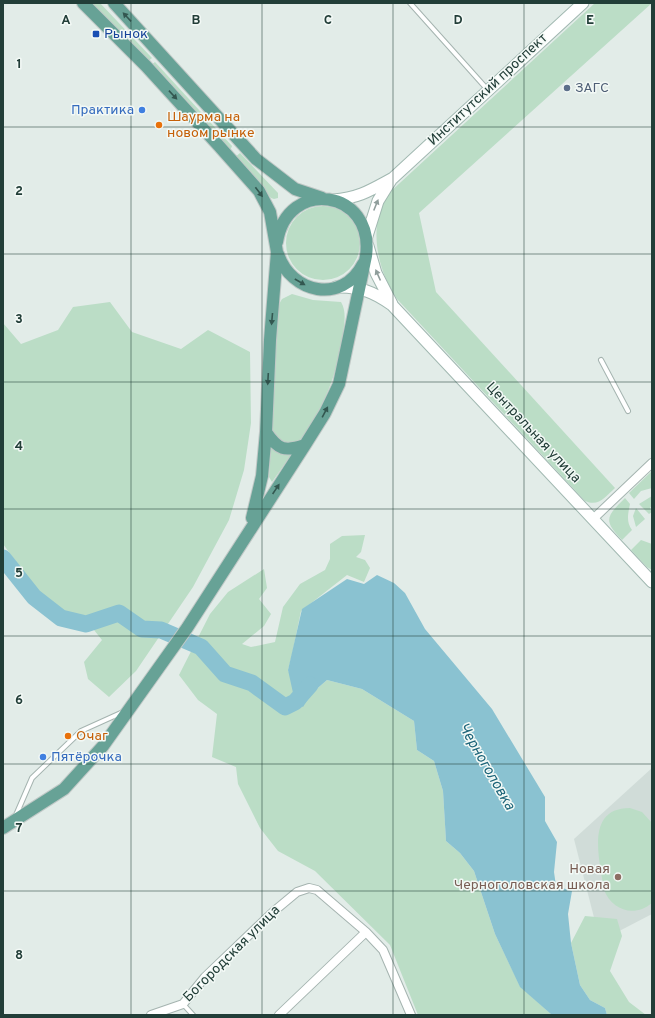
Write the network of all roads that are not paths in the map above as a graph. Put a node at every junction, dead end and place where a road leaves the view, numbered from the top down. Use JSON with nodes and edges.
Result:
{"nodes":[{"id":1,"x":83,"y":3,"type":"edge"},
{"id":2,"x":114,"y":3,"type":"edge"},
{"id":3,"x":410,"y":3,"type":"edge"},
{"id":4,"x":583,"y":3,"type":"edge"},
{"id":5,"x":488,"y":90,"type":"junction"},
{"id":6,"x":393,"y":178,"type":"junction"},
{"id":7,"x":329,"y":199,"type":"junction"},
{"id":8,"x":367,"y":245,"type":"junction"},
{"id":9,"x":277,"y":247,"type":"junction"},
{"id":10,"x":336,"y":287,"type":"junction"},
{"id":11,"x":359,"y":288,"type":"junction"},
{"id":12,"x":392,"y":305,"type":"junction"},
{"id":13,"x":601,"y":360,"type":"dead end"},
{"id":14,"x":628,"y":411,"type":"dead end"},
{"id":15,"x":266,"y":432,"type":"junction"},
{"id":16,"x":305,"y":445,"type":"junction"},
{"id":17,"x":652,"y":463,"type":"edge"},
{"id":18,"x":593,"y":519,"type":"junction"},
{"id":19,"x":247,"y":533,"type":"junction"},
{"id":20,"x":652,"y":582,"type":"edge"},
{"id":21,"x":131,"y":708,"type":"junction"},
{"id":22,"x":8,"y":825,"type":"edge"},
{"id":23,"x":366,"y":932,"type":"junction"},
{"id":24,"x":183,"y":1004,"type":"junction"},
{"id":25,"x":151,"y":1015,"type":"edge"},
{"id":26,"x":193,"y":1015,"type":"edge"},
{"id":27,"x":279,"y":1015,"type":"edge"},
{"id":28,"x":411,"y":1015,"type":"edge"}],
"edges":[{"from":1,"to":9,"type":"main road","one_way":true},
{"from":7,"to":2,"type":"main road","one_way":true},
{"from":3,"to":5,"type":"lane"},
{"from":4,"to":5,"type":"street","name":"Институтский проспект"},
{"from":5,"to":6,"type":"street","name":"Институтский проспект"},
{"from":6,"to":7,"type":"street"},
{"from":8,"to":6,"type":"street","one_way":true},
{"from":7,"to":8,"type":"main road"},
{"from":7,"to":9,"type":"main road"},
{"from":8,"to":10,"type":"main road"},
{"from":8,"to":11,"type":"main road"},
{"from":12,"to":8,"type":"street","one_way":true},
{"from":9,"to":10,"type":"main road","one_way":true},
{"from":9,"to":15,"type":"main road","one_way":true},
{"from":10,"to":11,"type":"street"},
{"from":11,"to":12,"type":"street"},
{"from":16,"to":11,"type":"main road","one_way":true},
{"from":12,"to":18,"type":"street","name":"Центральная улица"},
{"from":13,"to":14,"type":"lane"},
{"from":15,"to":16,"type":"main road"},
{"from":15,"to":19,"type":"main road"},
{"from":19,"to":16,"type":"main road","one_way":true},
{"from":17,"to":18,"type":"street"},
{"from":18,"to":20,"type":"street","name":"Центральная улица"},
{"from":19,"to":21,"type":"main road"},
{"from":21,"to":22,"type":"main road"},
{"from":21,"to":22,"type":"lane"},
{"from":23,"to":24,"type":"street","name":"Богородская улица"},
{"from":23,"to":27,"type":"street"},
{"from":23,"to":28,"type":"street"},
{"from":24,"to":25,"type":"street","name":"Богородская улица"},
{"from":24,"to":26,"type":"lane"}]}
